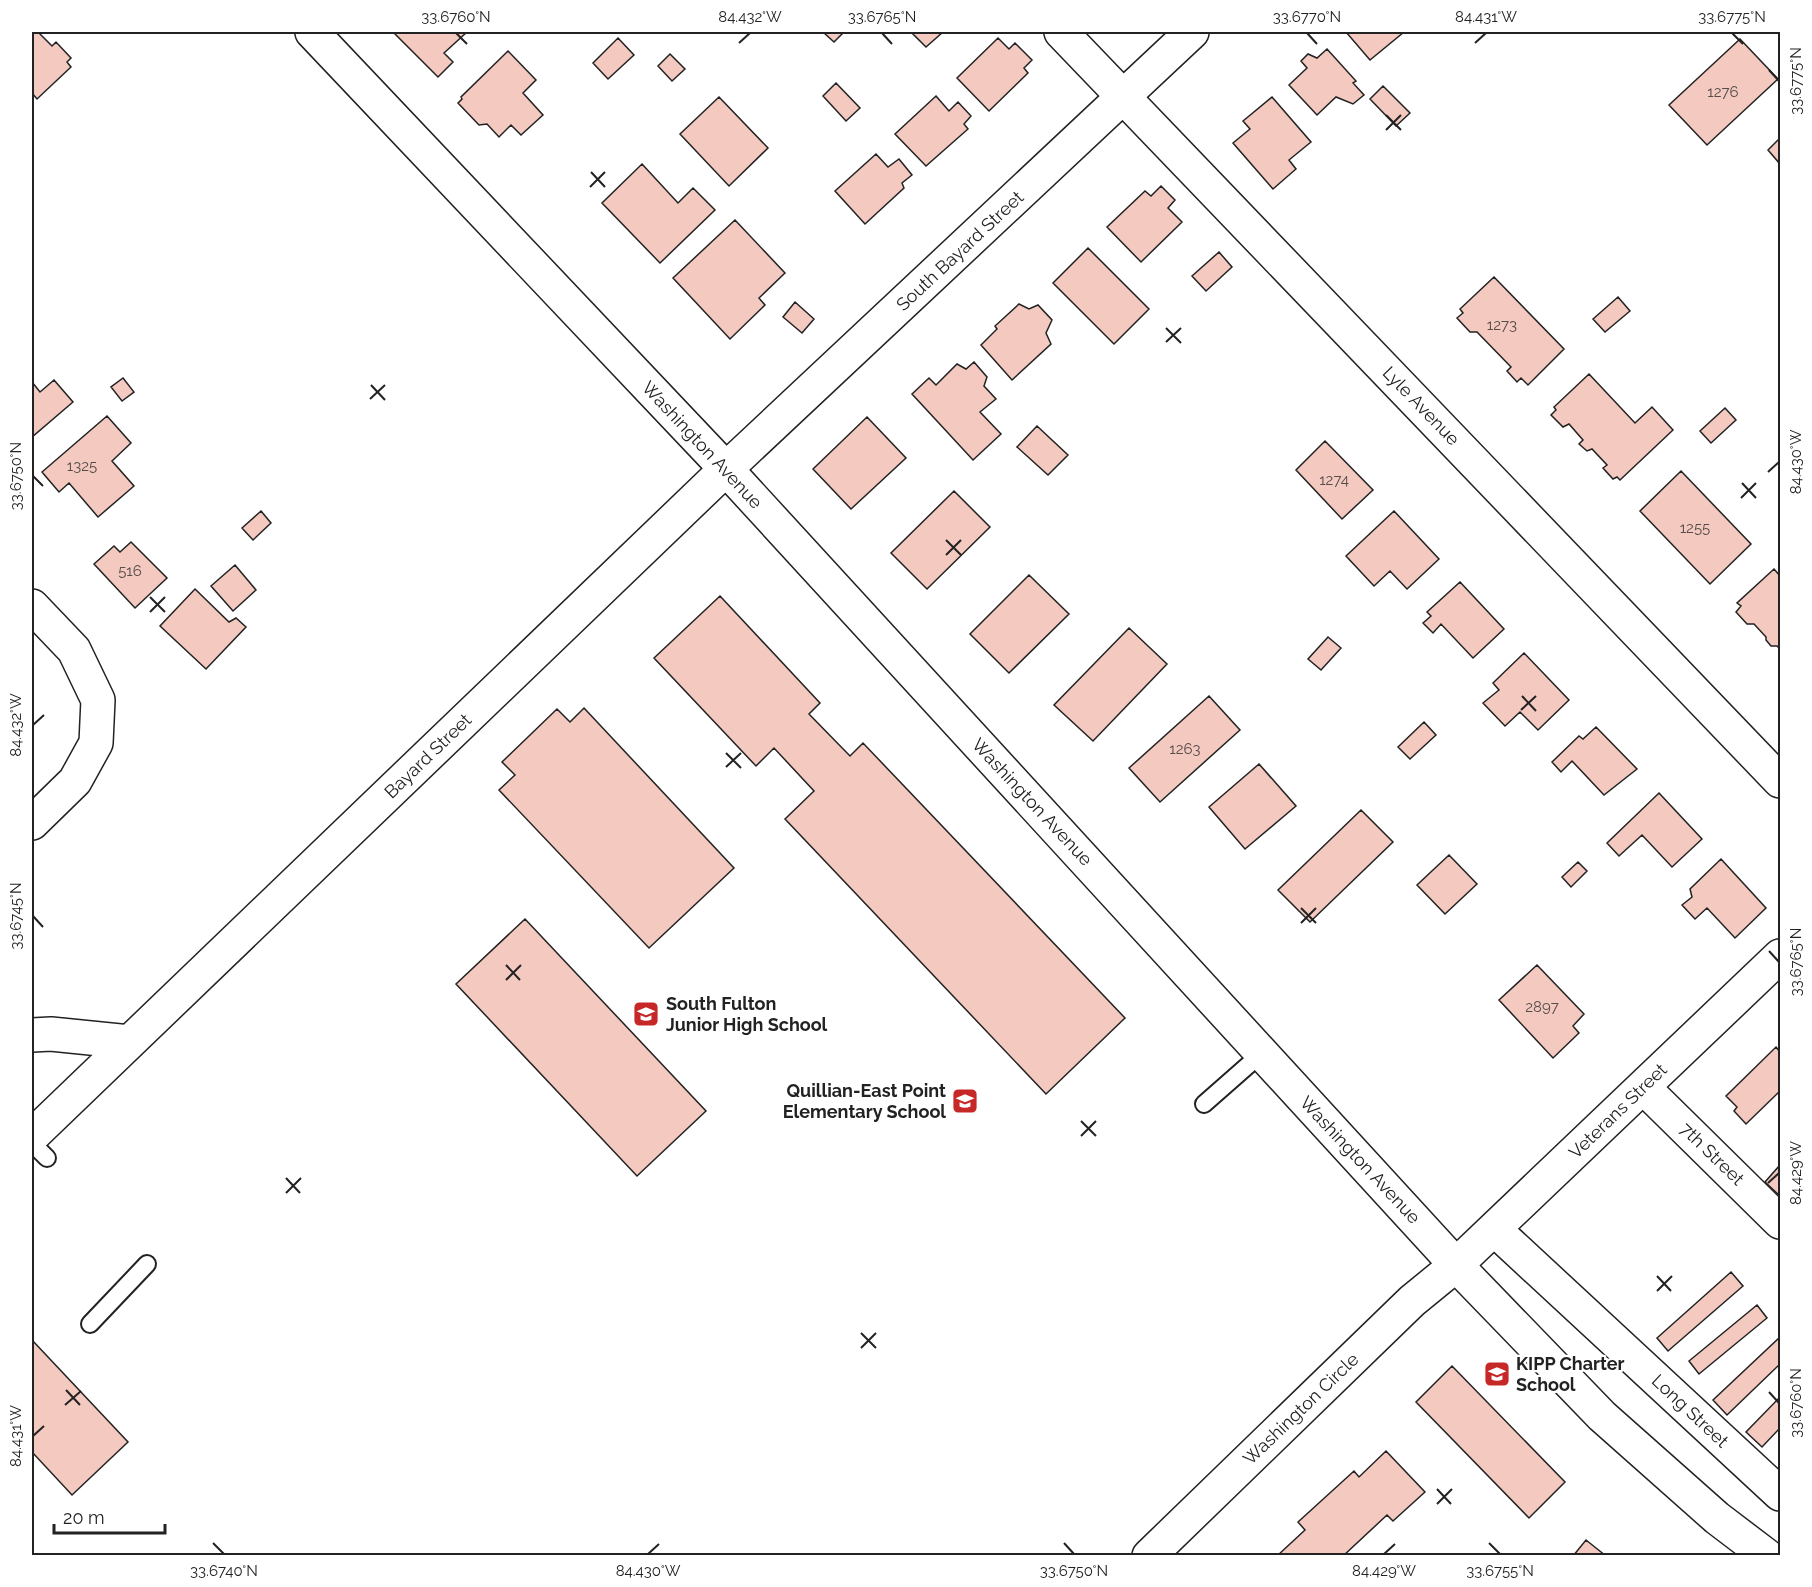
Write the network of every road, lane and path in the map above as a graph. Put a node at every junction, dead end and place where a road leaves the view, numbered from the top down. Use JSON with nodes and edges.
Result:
{"nodes":[{"id":1,"x":312,"y":32,"type":"edge"},
{"id":2,"x":1060,"y":32,"type":"edge"},
{"id":3,"x":1192,"y":32,"type":"edge"},
{"id":4,"x":1124,"y":96,"type":"junction"},
{"id":5,"x":726,"y":470,"type":"junction"},
{"id":6,"x":32,"y":606,"type":"edge"},
{"id":7,"x":1780,"y":781,"type":"edge"},
{"id":8,"x":32,"y":823,"type":"edge"},
{"id":9,"x":1780,"y":956,"type":"edge"},
{"id":10,"x":32,"y":1035,"type":"edge"},
{"id":11,"x":129,"y":1042,"type":"junction"},
{"id":12,"x":1262,"y":1053,"type":"junction"},
{"id":13,"x":1643,"y":1087,"type":"junction"},
{"id":14,"x":1204,"y":1104,"type":"dead end"},
{"id":15,"x":32,"y":1143,"type":"edge"},
{"id":16,"x":39,"y":1147,"type":"edge"},
{"id":17,"x":1780,"y":1222,"type":"edge"},
{"id":18,"x":1494,"y":1229,"type":"junction"},
{"id":19,"x":147,"y":1264,"type":"dead end"},
{"id":20,"x":1456,"y":1265,"type":"junction"},
{"id":21,"x":90,"y":1324,"type":"dead end"},
{"id":22,"x":1780,"y":1494,"type":"edge"},
{"id":23,"x":1149,"y":1556,"type":"edge"},
{"id":24,"x":1767,"y":1556,"type":"edge"}],
"edges":[{"from":1,"to":5,"type":"street","name":"Washington Avenue"},
{"from":2,"to":4,"type":"street","name":"Lyle Avenue"},
{"from":3,"to":4,"type":"street","name":"South Bayard Street"},
{"from":4,"to":5,"type":"street","name":"South Bayard Street"},
{"from":4,"to":7,"type":"street","name":"Lyle Avenue"},
{"from":5,"to":11,"type":"street","name":"Bayard Street"},
{"from":5,"to":12,"type":"street","name":"Washington Avenue"},
{"from":6,"to":8,"type":"street"},
{"from":9,"to":13,"type":"street","name":"Veterans Street"},
{"from":10,"to":11,"type":"street"},
{"from":11,"to":16,"type":"street","name":"Bayard Street"},
{"from":12,"to":14,"type":"lane"},
{"from":12,"to":20,"type":"street","name":"Washington Avenue"},
{"from":13,"to":17,"type":"street","name":"7th Street"},
{"from":13,"to":18,"type":"street","name":"Veterans Street"},
{"from":15,"to":16,"type":"lane"},
{"from":18,"to":20,"type":"street","name":"Veterans Street"},
{"from":18,"to":22,"type":"street","name":"Long Street"},
{"from":19,"to":21,"type":"lane"},
{"from":20,"to":23,"type":"street","name":"Washington Circle"},
{"from":20,"to":24,"type":"street","name":"Washington Avenue"}]}
